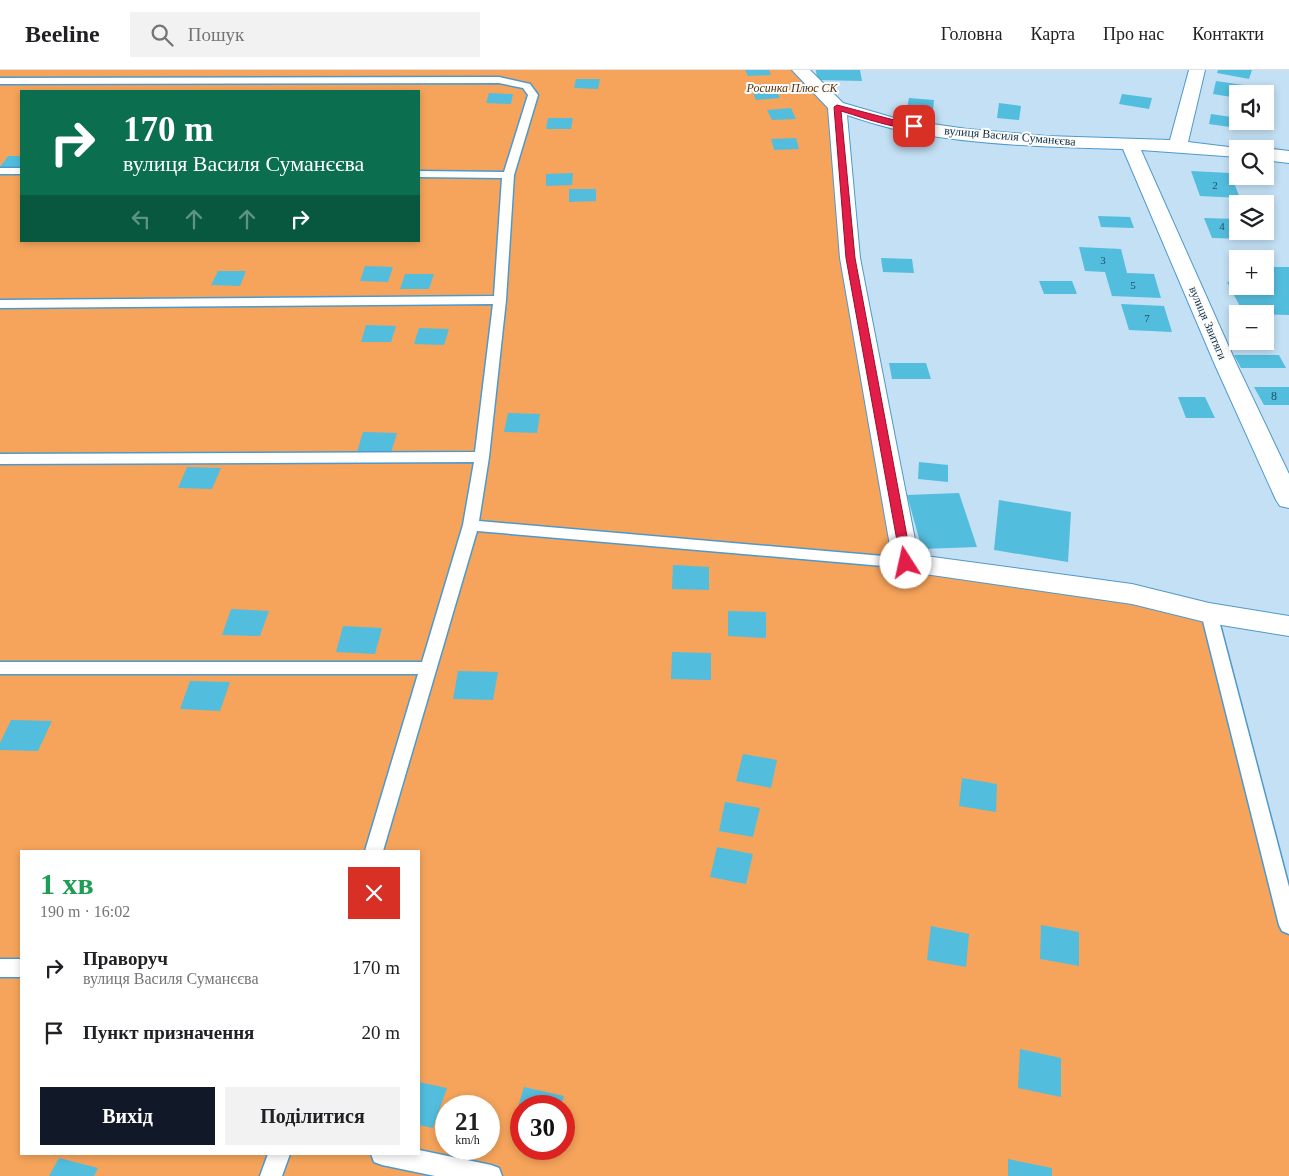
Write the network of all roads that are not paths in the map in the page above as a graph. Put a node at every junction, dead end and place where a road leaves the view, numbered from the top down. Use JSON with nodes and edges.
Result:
{"nodes":[{"id":1,"x":800,"y":70,"type":"edge"},
{"id":2,"x":1197,"y":70,"type":"edge"},
{"id":3,"x":0,"y":81,"type":"edge"},
{"id":4,"x":837,"y":107,"type":"junction"},
{"id":5,"x":1130,"y":145,"type":"junction"},
{"id":6,"x":1178,"y":146,"type":"junction"},
{"id":7,"x":1229,"y":151,"type":"edge"},
{"id":8,"x":1274,"y":155,"type":"edge"},
{"id":9,"x":1289,"y":157,"type":"edge"},
{"id":10,"x":0,"y":171,"type":"edge"},
{"id":11,"x":20,"y":171,"type":"edge"},
{"id":12,"x":420,"y":174,"type":"edge"},
{"id":13,"x":508,"y":175,"type":"junction"},
{"id":14,"x":500,"y":300,"type":"junction"},
{"id":15,"x":0,"y":304,"type":"edge"},
{"id":16,"x":482,"y":457,"type":"junction"},
{"id":17,"x":0,"y":460,"type":"edge"},
{"id":18,"x":1289,"y":500,"type":"edge"},
{"id":19,"x":471,"y":525,"type":"junction"},
{"id":20,"x":906,"y":563,"type":"junction"},
{"id":21,"x":1209,"y":612,"type":"junction"},
{"id":22,"x":1289,"y":626,"type":"edge"},
{"id":23,"x":0,"y":668,"type":"edge"},
{"id":24,"x":428,"y":668,"type":"junction"},
{"id":25,"x":374,"y":850,"type":"edge"},
{"id":26,"x":1289,"y":924,"type":"edge"},
{"id":27,"x":0,"y":968,"type":"edge"},
{"id":28,"x":20,"y":968,"type":"edge"},
{"id":29,"x":279,"y":1155,"type":"edge"},
{"id":30,"x":387,"y":1155,"type":"edge"},
{"id":31,"x":271,"y":1176,"type":"edge"},
{"id":32,"x":491,"y":1176,"type":"edge"}],
"edges":[{"from":1,"to":4,"type":"street","name":"вулиця Василя Суманєєва"},
{"from":2,"to":6,"type":"street"},
{"from":3,"to":13,"type":"lane"},
{"from":4,"to":5,"type":"street","name":"вулиця Василя Суманєєва"},
{"from":4,"to":20,"type":"street"},
{"from":5,"to":6,"type":"street","name":"вулиця Василя Суманєєва"},
{"from":5,"to":18,"type":"street","name":"вулиця Звитяги"},
{"from":6,"to":7,"type":"street","name":"вулиця Василя Суманєєва"},
{"from":8,"to":9,"type":"street"},
{"from":10,"to":11,"type":"lane"},
{"from":12,"to":13,"type":"lane"},
{"from":13,"to":14,"type":"lane"},
{"from":14,"to":15,"type":"lane"},
{"from":14,"to":16,"type":"lane"},
{"from":16,"to":17,"type":"lane"},
{"from":16,"to":19,"type":"lane"},
{"from":19,"to":20,"type":"lane"},
{"from":19,"to":24,"type":"lane"},
{"from":20,"to":21,"type":"street"},
{"from":21,"to":22,"type":"street"},
{"from":21,"to":26,"type":"lane"},
{"from":23,"to":24,"type":"lane"},
{"from":24,"to":25,"type":"lane"},
{"from":27,"to":28,"type":"lane"},
{"from":29,"to":31,"type":"lane"},
{"from":30,"to":32,"type":"lane"}]}
